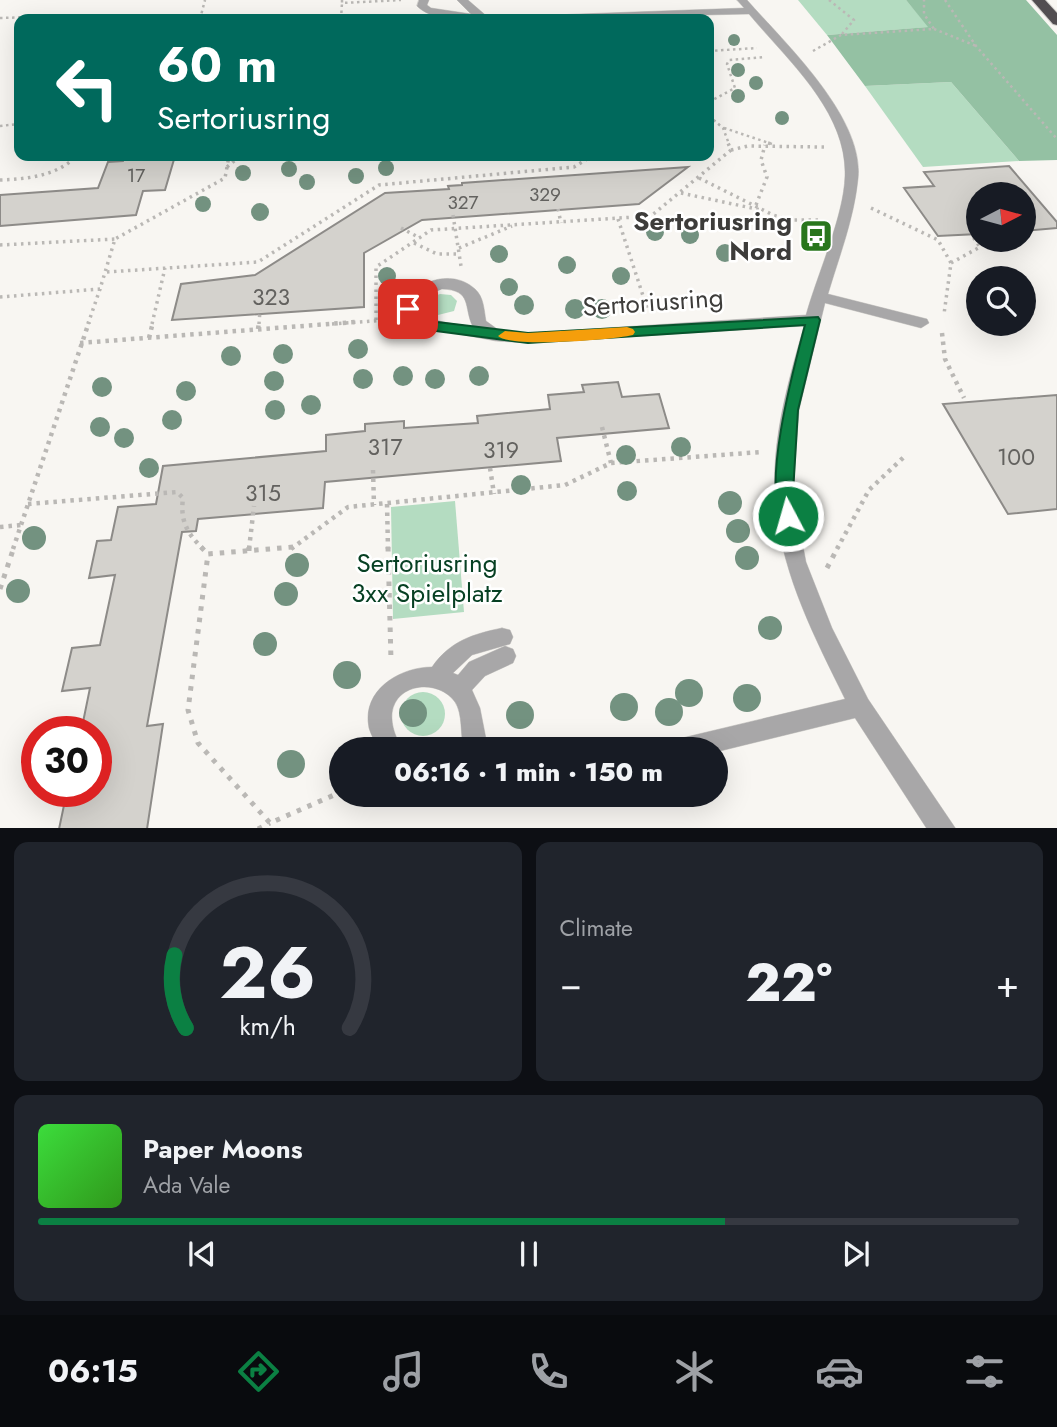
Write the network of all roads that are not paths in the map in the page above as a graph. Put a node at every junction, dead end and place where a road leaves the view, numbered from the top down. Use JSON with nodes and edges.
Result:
{"nodes":[{"id":1,"x":424,"y":0,"type":"edge"},
{"id":2,"x":466,"y":0,"type":"edge"},
{"id":3,"x":742,"y":0,"type":"edge"},
{"id":4,"x":1038,"y":0,"type":"edge"},
{"id":5,"x":752,"y":11,"type":"junction"},
{"id":6,"x":449,"y":14,"type":"edge"},
{"id":7,"x":477,"y":14,"type":"edge"},
{"id":8,"x":667,"y":14,"type":"edge"},
{"id":9,"x":1057,"y":21,"type":"edge"},
{"id":10,"x":819,"y":296,"type":"junction"},
{"id":11,"x":813,"y":320,"type":"junction"},
{"id":12,"x":921,"y":323,"type":"dead end"},
{"id":13,"x":496,"y":336,"type":"junction"},
{"id":14,"x":438,"y":677,"type":"junction"},
{"id":15,"x":459,"y":689,"type":"junction"},
{"id":16,"x":860,"y":706,"type":"junction"},
{"id":17,"x":383,"y":737,"type":"edge"},
{"id":18,"x":473,"y":737,"type":"edge"},
{"id":19,"x":728,"y":738,"type":"edge"},
{"id":20,"x":944,"y":828,"type":"edge"}],
"edges":[{"from":1,"to":6,"type":"street"},
{"from":2,"to":7,"type":"street"},
{"from":3,"to":5,"type":"street"},
{"from":4,"to":9,"type":"highway"},
{"from":5,"to":8,"type":"street"},
{"from":5,"to":10,"type":"street"},
{"from":10,"to":11,"type":"street"},
{"from":10,"to":12,"type":"street"},
{"from":11,"to":13,"type":"street","name":"Sertoriusring"},
{"from":11,"to":16,"type":"street"},
{"from":13,"to":13,"type":"street","name":"Sertoriusring"},
{"from":14,"to":15,"type":"street"},
{"from":14,"to":15,"type":"street"},
{"from":14,"to":17,"type":"street"},
{"from":15,"to":18,"type":"street"},
{"from":16,"to":19,"type":"street"},
{"from":16,"to":20,"type":"street"}]}
